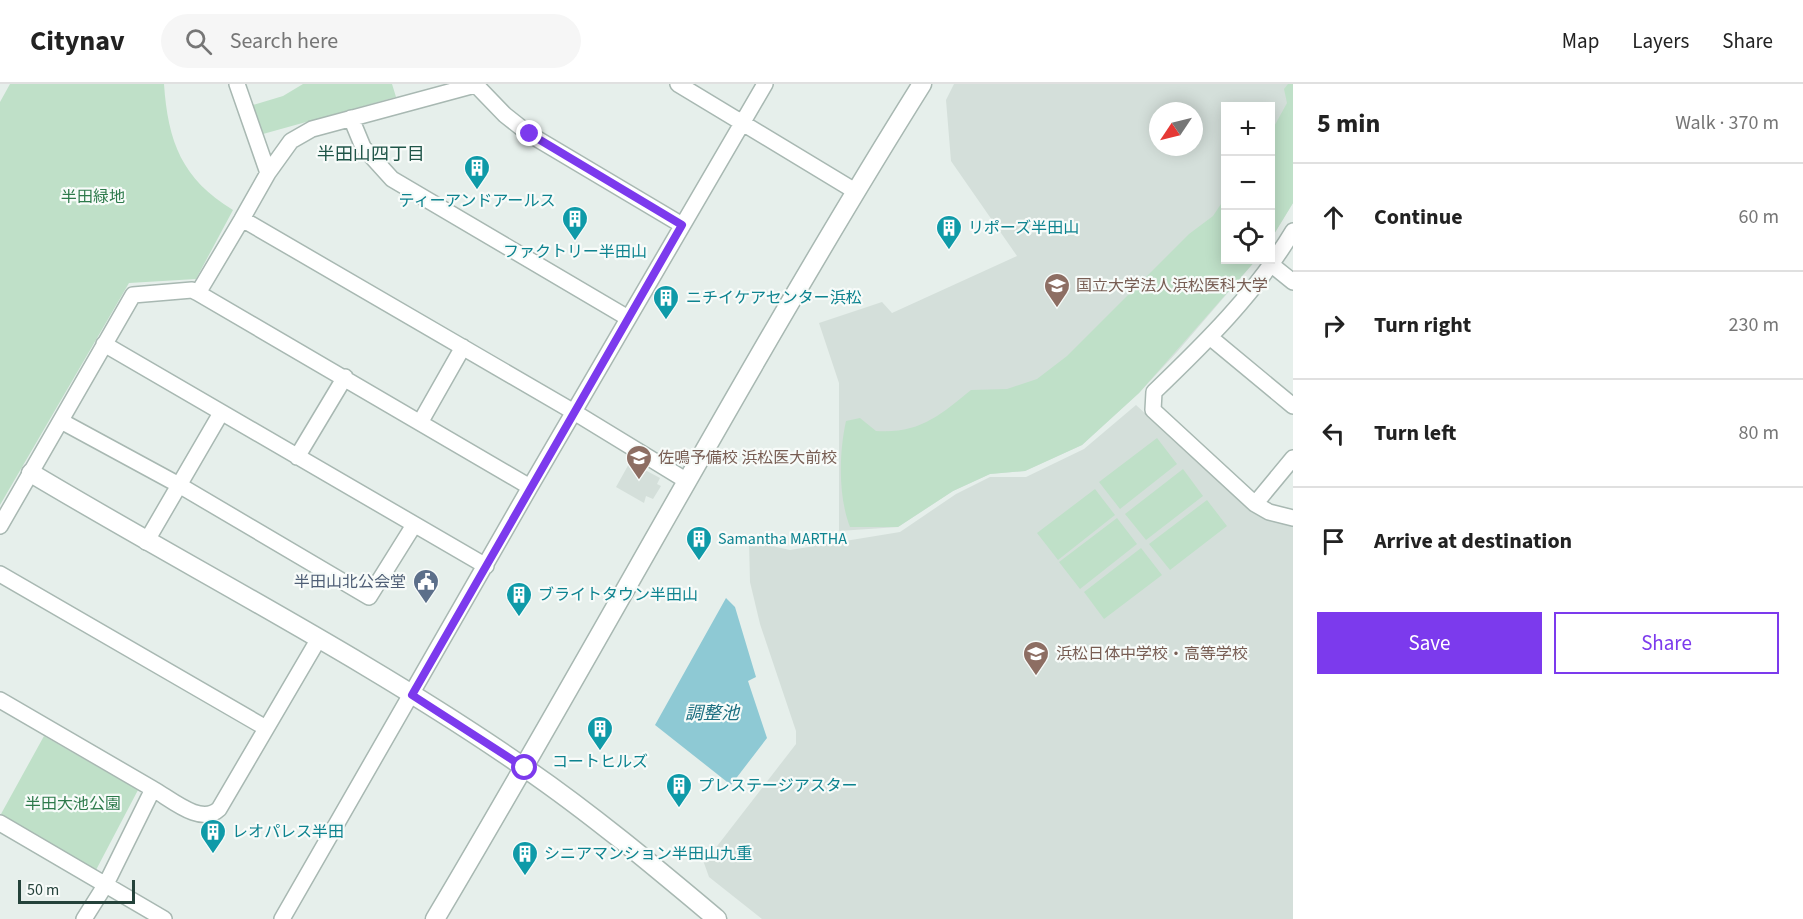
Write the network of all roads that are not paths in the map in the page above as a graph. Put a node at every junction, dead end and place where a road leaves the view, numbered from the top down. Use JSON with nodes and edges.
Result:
{"nodes":[{"id":1,"x":237,"y":84,"type":"edge"},
{"id":2,"x":678,"y":84,"type":"edge"},
{"id":3,"x":765,"y":84,"type":"edge"},
{"id":4,"x":922,"y":84,"type":"edge"},
{"id":5,"x":475,"y":85,"type":"edge"},
{"id":6,"x":351,"y":118,"type":"junction"},
{"id":7,"x":742,"y":123,"type":"junction"},
{"id":8,"x":268,"y":173,"type":"junction"},
{"id":9,"x":855,"y":191,"type":"junction"},
{"id":10,"x":242,"y":219,"type":"junction"},
{"id":11,"x":682,"y":225,"type":"junction"},
{"id":12,"x":1293,"y":231,"type":"edge"},
{"id":13,"x":1272,"y":266,"type":"junction"},
{"id":14,"x":1293,"y":282,"type":"edge"},
{"id":15,"x":198,"y":293,"type":"junction"},
{"id":16,"x":628,"y":318,"type":"junction"},
{"id":17,"x":1211,"y":338,"type":"junction"},
{"id":18,"x":104,"y":345,"type":"junction"},
{"id":19,"x":463,"y":347,"type":"junction"},
{"id":20,"x":345,"y":377,"type":"junction"},
{"id":21,"x":1293,"y":406,"type":"edge"},
{"id":22,"x":574,"y":412,"type":"junction"},
{"id":23,"x":221,"y":413,"type":"junction"},
{"id":24,"x":61,"y":421,"type":"junction"},
{"id":25,"x":421,"y":421,"type":"junction"},
{"id":26,"x":297,"y":458,"type":"junction"},
{"id":27,"x":1293,"y":458,"type":"edge"},
{"id":28,"x":31,"y":473,"type":"junction"},
{"id":29,"x":687,"y":481,"type":"junction"},
{"id":30,"x":179,"y":485,"type":"junction"},
{"id":31,"x":530,"y":487,"type":"junction"},
{"id":32,"x":1255,"y":504,"type":"junction"},
{"id":33,"x":1293,"y":518,"type":"edge"},
{"id":34,"x":414,"y":525,"type":"junction"},
{"id":35,"x":0,"y":526,"type":"edge"},
{"id":36,"x":146,"y":542,"type":"junction"},
{"id":37,"x":486,"y":566,"type":"junction"},
{"id":38,"x":0,"y":574,"type":"edge"},
{"id":39,"x":318,"y":640,"type":"junction"},
{"id":40,"x":412,"y":695,"type":"junction"},
{"id":41,"x":0,"y":700,"type":"edge"},
{"id":42,"x":266,"y":728,"type":"junction"},
{"id":43,"x":525,"y":768,"type":"junction"},
{"id":44,"x":153,"y":789,"type":"junction"},
{"id":45,"x":0,"y":823,"type":"edge"},
{"id":46,"x":105,"y":884,"type":"junction"},
{"id":47,"x":84,"y":919,"type":"edge"},
{"id":48,"x":164,"y":919,"type":"edge"},
{"id":49,"x":282,"y":919,"type":"edge"},
{"id":50,"x":435,"y":919,"type":"edge"},
{"id":51,"x":717,"y":919,"type":"edge"}],
"edges":[{"from":1,"to":8,"type":"street"},
{"from":2,"to":7,"type":"street"},
{"from":3,"to":7,"type":"street"},
{"from":4,"to":9,"type":"street"},
{"from":5,"to":6,"type":"street"},
{"from":5,"to":11,"type":"street"},
{"from":6,"to":8,"type":"street"},
{"from":6,"to":16,"type":"street"},
{"from":7,"to":9,"type":"street"},
{"from":7,"to":11,"type":"street"},
{"from":8,"to":10,"type":"street"},
{"from":9,"to":29,"type":"street"},
{"from":10,"to":15,"type":"street"},
{"from":10,"to":19,"type":"street"},
{"from":11,"to":16,"type":"street"},
{"from":12,"to":13,"type":"street"},
{"from":13,"to":14,"type":"street"},
{"from":13,"to":17,"type":"street"},
{"from":15,"to":18,"type":"street"},
{"from":15,"to":20,"type":"street"},
{"from":16,"to":22,"type":"street"},
{"from":17,"to":21,"type":"street"},
{"from":17,"to":32,"type":"street"},
{"from":18,"to":23,"type":"street"},
{"from":18,"to":24,"type":"street"},
{"from":19,"to":22,"type":"street"},
{"from":19,"to":25,"type":"street"},
{"from":20,"to":25,"type":"street"},
{"from":20,"to":26,"type":"street"},
{"from":22,"to":29,"type":"street"},
{"from":22,"to":31,"type":"street"},
{"from":23,"to":26,"type":"street"},
{"from":23,"to":30,"type":"street"},
{"from":24,"to":28,"type":"street"},
{"from":24,"to":30,"type":"street"},
{"from":25,"to":31,"type":"street"},
{"from":26,"to":34,"type":"street"},
{"from":27,"to":32,"type":"street"},
{"from":28,"to":35,"type":"street"},
{"from":28,"to":36,"type":"street"},
{"from":29,"to":43,"type":"street"},
{"from":30,"to":34,"type":"street"},
{"from":30,"to":36,"type":"street"},
{"from":31,"to":37,"type":"street"},
{"from":32,"to":33,"type":"street"},
{"from":34,"to":37,"type":"street"},
{"from":36,"to":39,"type":"street"},
{"from":37,"to":40,"type":"street"},
{"from":38,"to":42,"type":"street"},
{"from":39,"to":40,"type":"street"},
{"from":39,"to":42,"type":"street"},
{"from":40,"to":43,"type":"street"},
{"from":40,"to":49,"type":"street"},
{"from":41,"to":44,"type":"street"},
{"from":42,"to":44,"type":"street"},
{"from":43,"to":50,"type":"street"},
{"from":43,"to":51,"type":"street"},
{"from":44,"to":46,"type":"street"},
{"from":45,"to":46,"type":"street"},
{"from":46,"to":47,"type":"street"},
{"from":46,"to":48,"type":"street"}]}
